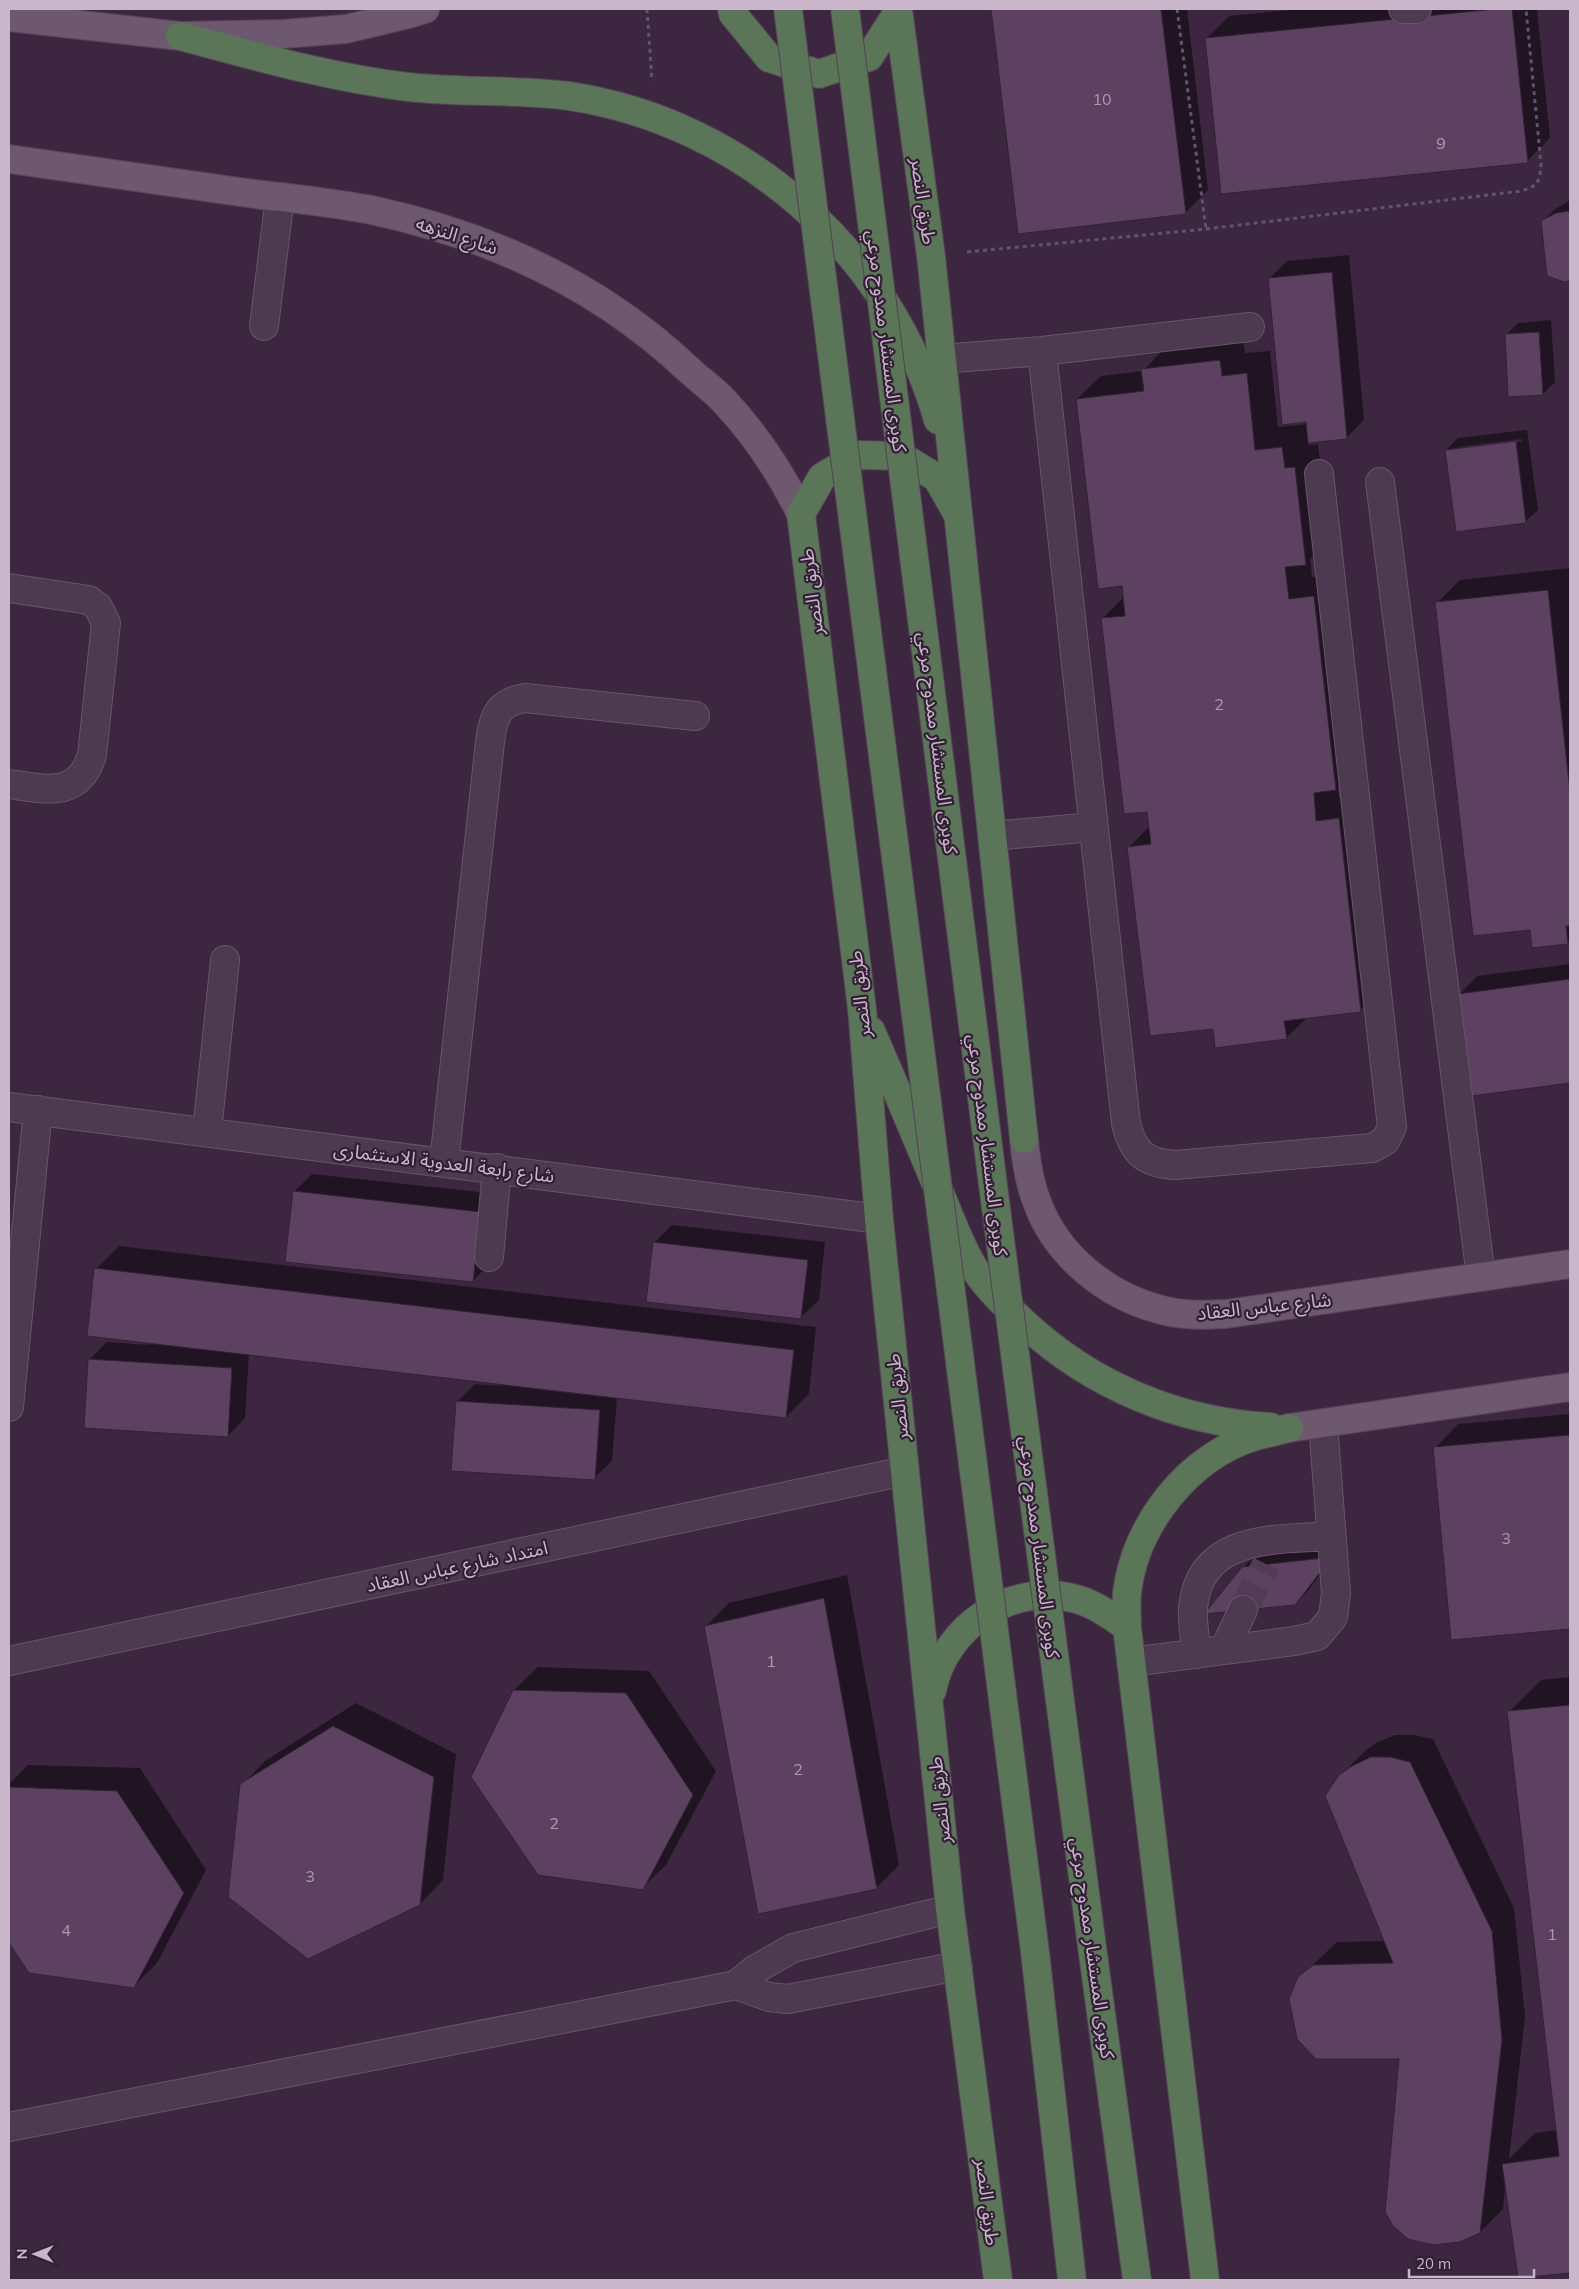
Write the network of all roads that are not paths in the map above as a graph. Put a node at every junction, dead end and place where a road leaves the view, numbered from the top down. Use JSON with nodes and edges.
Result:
{"nodes":[{"id":1,"x":425,"y":9,"type":"edge"},
{"id":2,"x":732,"y":9,"type":"edge"},
{"id":3,"x":788,"y":9,"type":"edge"},
{"id":4,"x":845,"y":9,"type":"edge"},
{"id":5,"x":1404,"y":9,"type":"edge"},
{"id":6,"x":1417,"y":9,"type":"edge"},
{"id":7,"x":898,"y":10,"type":"edge"},
{"id":8,"x":9,"y":17,"type":"edge"},
{"id":9,"x":180,"y":36,"type":"junction"},
{"id":10,"x":9,"y":159,"type":"edge"},
{"id":11,"x":280,"y":198,"type":"junction"},
{"id":12,"x":264,"y":326,"type":"dead end"},
{"id":13,"x":1250,"y":327,"type":"dead end"},
{"id":14,"x":1042,"y":351,"type":"junction"},
{"id":15,"x":942,"y":359,"type":"junction"},
{"id":16,"x":1319,"y":474,"type":"dead end"},
{"id":17,"x":955,"y":481,"type":"junction"},
{"id":18,"x":1380,"y":482,"type":"dead end"},
{"id":19,"x":801,"y":514,"type":"junction"},
{"id":20,"x":958,"y":516,"type":"junction"},
{"id":21,"x":9,"y":588,"type":"edge"},
{"id":22,"x":695,"y":716,"type":"dead end"},
{"id":23,"x":9,"y":784,"type":"edge"},
{"id":24,"x":1094,"y":827,"type":"junction"},
{"id":25,"x":992,"y":836,"type":"junction"},
{"id":26,"x":224,"y":960,"type":"dead end"},
{"id":27,"x":862,"y":1009,"type":"junction"},
{"id":28,"x":9,"y":1107,"type":"edge"},
{"id":29,"x":38,"y":1110,"type":"junction"},
{"id":30,"x":206,"y":1132,"type":"junction"},
{"id":31,"x":1024,"y":1139,"type":"joint"},
{"id":32,"x":444,"y":1162,"type":"junction"},
{"id":33,"x":497,"y":1168,"type":"junction"},
{"id":34,"x":879,"y":1219,"type":"junction"},
{"id":35,"x":489,"y":1257,"type":"dead end"},
{"id":36,"x":1570,"y":1264,"type":"edge"},
{"id":37,"x":1481,"y":1277,"type":"junction"},
{"id":38,"x":1570,"y":1387,"type":"edge"},
{"id":39,"x":9,"y":1407,"type":"edge"},
{"id":40,"x":1323,"y":1424,"type":"junction"},
{"id":41,"x":1289,"y":1428,"type":"junction"},
{"id":42,"x":905,"y":1471,"type":"junction"},
{"id":43,"x":1331,"y":1536,"type":"junction"},
{"id":44,"x":1278,"y":1540,"type":"junction"},
{"id":45,"x":1266,"y":1564,"type":"tunnel mouth"},
{"id":46,"x":1243,"y":1610,"type":"tunnel mouth"},
{"id":47,"x":1127,"y":1627,"type":"junction"},
{"id":48,"x":1224,"y":1650,"type":"junction"},
{"id":49,"x":1197,"y":1654,"type":"junction"},
{"id":50,"x":9,"y":1661,"type":"edge"},
{"id":51,"x":1131,"y":1662,"type":"junction"},
{"id":52,"x":929,"y":1703,"type":"junction"},
{"id":53,"x":950,"y":1909,"type":"junction"},
{"id":54,"x":958,"y":1966,"type":"junction"},
{"id":55,"x":736,"y":1985,"type":"junction"},
{"id":56,"x":9,"y":2127,"type":"edge"},
{"id":57,"x":998,"y":2280,"type":"edge"},
{"id":58,"x":1072,"y":2280,"type":"edge"},
{"id":59,"x":1137,"y":2280,"type":"edge"},
{"id":60,"x":1205,"y":2280,"type":"edge"}],
"edges":[{"from":1,"to":9,"type":"main road"},
{"from":2,"to":7,"type":"highway"},
{"from":3,"to":58,"type":"highway","bridge":true},
{"from":4,"to":59,"type":"highway","name":"كوبرى المستشار ممدوح مرعي","bridge":true},
{"from":5,"to":6,"type":"street"},
{"from":7,"to":15,"type":"highway","name":"طريق النصر"},
{"from":8,"to":9,"type":"main road"},
{"from":9,"to":17,"type":"highway"},
{"from":10,"to":11,"type":"main road","name":"شارع النزهه"},
{"from":11,"to":12,"type":"street"},
{"from":11,"to":19,"type":"main road","name":"شارع النزهه"},
{"from":13,"to":14,"type":"street"},
{"from":14,"to":15,"type":"street"},
{"from":14,"to":24,"type":"street"},
{"from":15,"to":17,"type":"highway","name":"طريق النصر"},
{"from":16,"to":24,"type":"street"},
{"from":17,"to":20,"type":"highway","name":"طريق النصر"},
{"from":18,"to":37,"type":"street"},
{"from":19,"to":20,"type":"highway"},
{"from":19,"to":27,"type":"highway","name":"طريق النصر"},
{"from":20,"to":25,"type":"highway","name":"طريق النصر"},
{"from":21,"to":23,"type":"street"},
{"from":22,"to":32,"type":"street"},
{"from":24,"to":25,"type":"street"},
{"from":25,"to":31,"type":"highway","name":"طريق النصر"},
{"from":26,"to":30,"type":"street"},
{"from":27,"to":34,"type":"highway","name":"طريق النصر"},
{"from":27,"to":41,"type":"highway"},
{"from":28,"to":29,"type":"street","name":"شارع رابعة العدوية الاستثمارى"},
{"from":29,"to":30,"type":"street","name":"شارع رابعة العدوية الاستثمارى"},
{"from":29,"to":39,"type":"street"},
{"from":30,"to":32,"type":"street","name":"شارع رابعة العدوية الاستثمارى"},
{"from":31,"to":37,"type":"main road","name":"شارع عباس العقاد"},
{"from":32,"to":33,"type":"street","name":"شارع رابعة العدوية الاستثمارى"},
{"from":33,"to":34,"type":"street","name":"شارع رابعة العدوية الاستثمارى"},
{"from":33,"to":35,"type":"street"},
{"from":34,"to":42,"type":"highway","name":"طريق النصر"},
{"from":36,"to":37,"type":"main road","name":"شارع عباس العقاد"},
{"from":38,"to":40,"type":"main road"},
{"from":40,"to":41,"type":"main road"},
{"from":40,"to":43,"type":"street"},
{"from":41,"to":47,"type":"highway"},
{"from":42,"to":50,"type":"street","name":"امتداد شارع عباس العقاد"},
{"from":42,"to":52,"type":"highway","name":"طريق النصر"},
{"from":43,"to":44,"type":"street"},
{"from":43,"to":48,"type":"street"},
{"from":44,"to":45,"type":"street"},
{"from":44,"to":49,"type":"street"},
{"from":46,"to":48,"type":"street"},
{"from":47,"to":51,"type":"highway"},
{"from":47,"to":52,"type":"highway"},
{"from":48,"to":49,"type":"street"},
{"from":49,"to":51,"type":"street"},
{"from":51,"to":60,"type":"highway"},
{"from":52,"to":53,"type":"highway","name":"طريق النصر"},
{"from":53,"to":54,"type":"highway","name":"طريق النصر"},
{"from":53,"to":55,"type":"street"},
{"from":54,"to":55,"type":"street"},
{"from":54,"to":57,"type":"highway","name":"طريق النصر"},
{"from":55,"to":56,"type":"street"}]}
